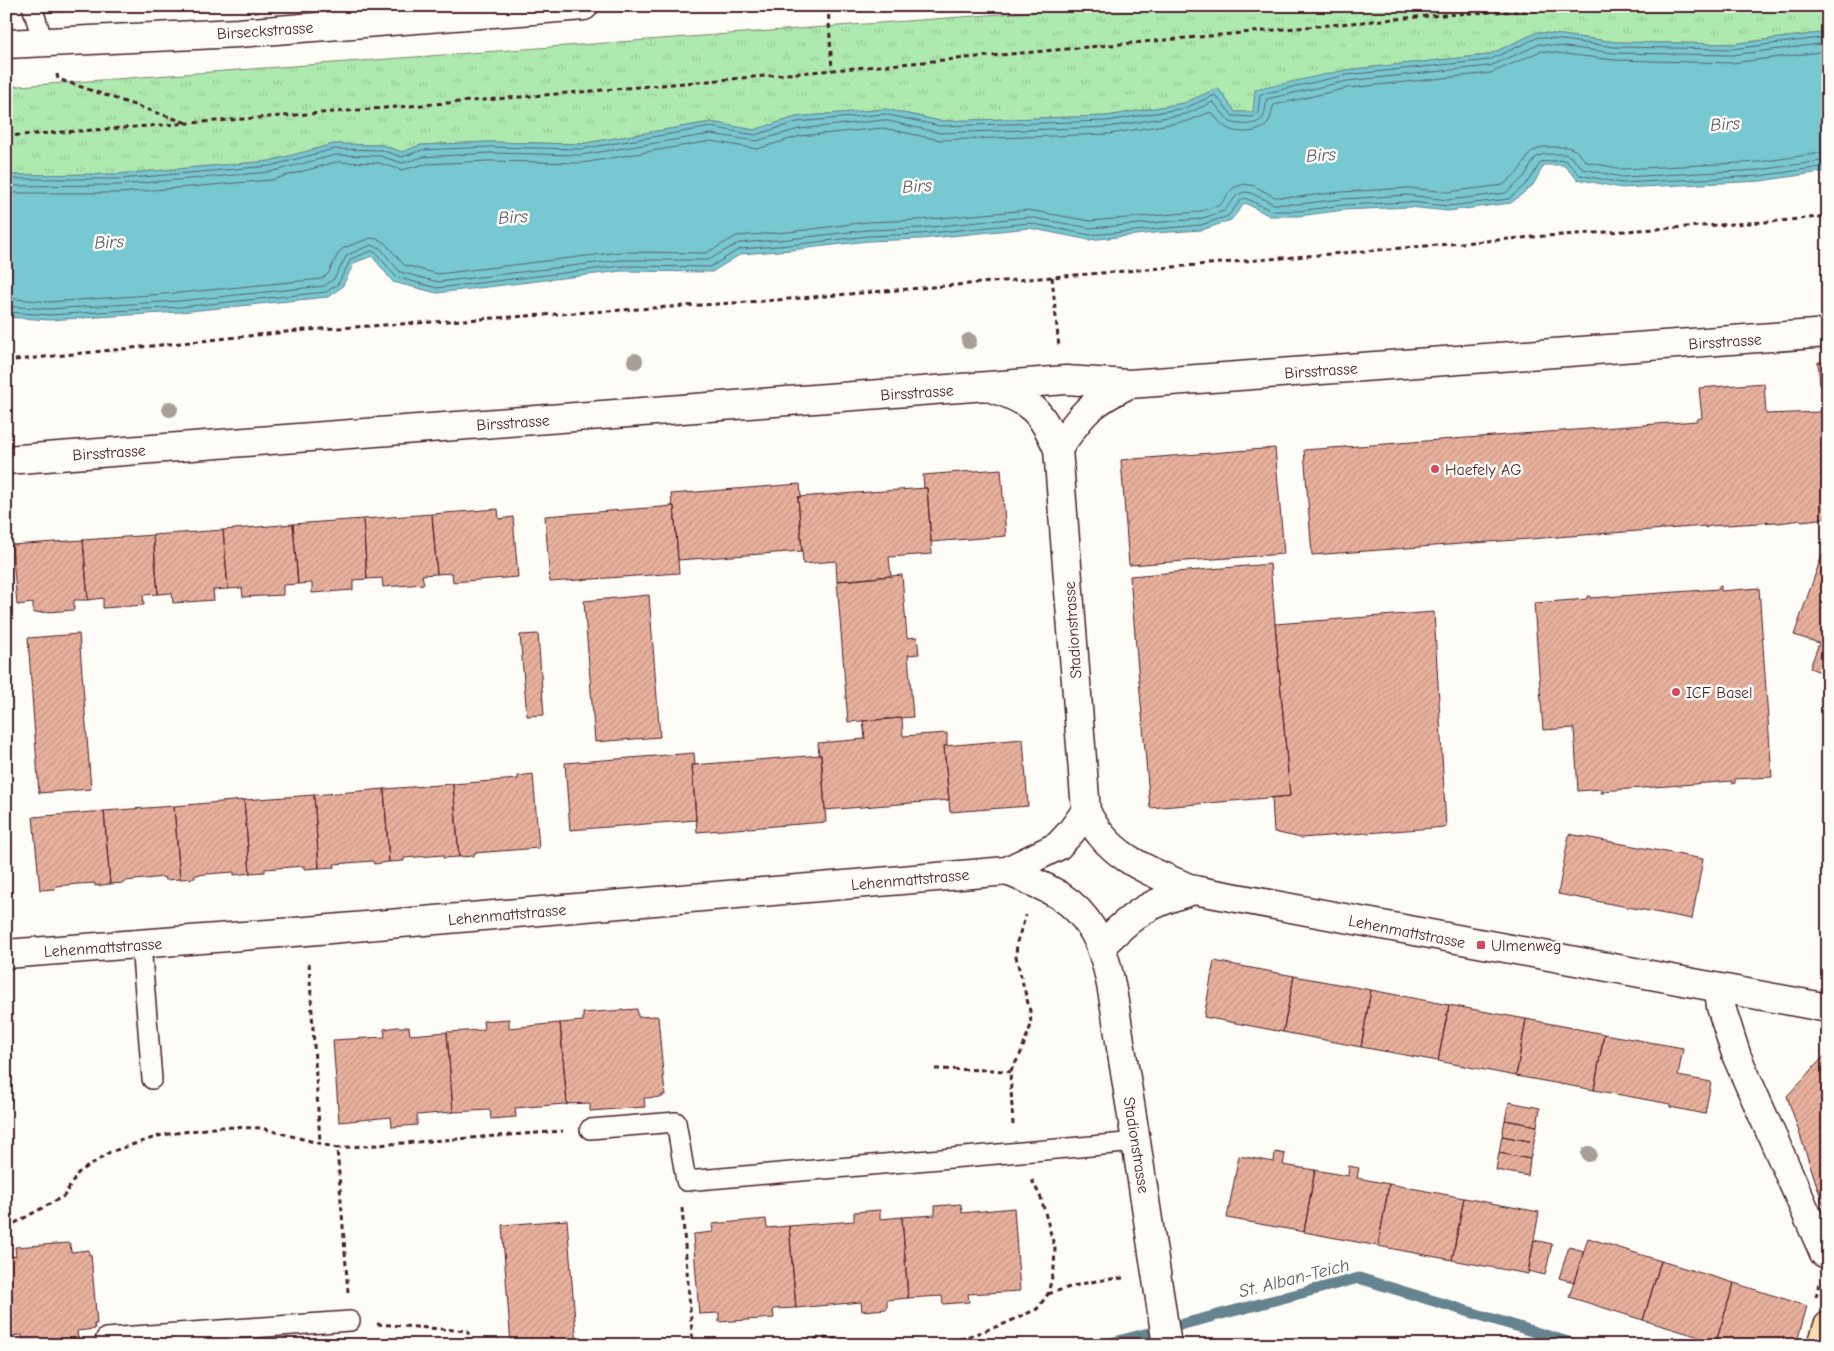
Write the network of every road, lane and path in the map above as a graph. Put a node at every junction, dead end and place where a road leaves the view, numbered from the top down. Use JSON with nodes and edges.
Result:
{"nodes":[{"id":1,"x":32,"y":6,"type":"edge"},
{"id":2,"x":584,"y":6,"type":"edge"},
{"id":3,"x":828,"y":6,"type":"edge"},
{"id":4,"x":1488,"y":6,"type":"edge"},
{"id":5,"x":1724,"y":6,"type":"edge"},
{"id":6,"x":1488,"y":12,"type":"junction"},
{"id":7,"x":48,"y":41,"type":"junction"},
{"id":8,"x":6,"y":44,"type":"edge"},
{"id":9,"x":832,"y":70,"type":"junction"},
{"id":10,"x":190,"y":124,"type":"junction"},
{"id":11,"x":6,"y":136,"type":"edge"},
{"id":12,"x":1828,"y":216,"type":"edge"},
{"id":13,"x":1052,"y":277,"type":"junction"},
{"id":14,"x":1828,"y":333,"type":"edge"},
{"id":15,"x":1059,"y":348,"type":"dead end"},
{"id":16,"x":6,"y":361,"type":"edge"},
{"id":17,"x":1129,"y":384,"type":"junction"},
{"id":18,"x":988,"y":387,"type":"junction"},
{"id":19,"x":1058,"y":449,"type":"junction"},
{"id":20,"x":6,"y":460,"type":"edge"},
{"id":21,"x":1086,"y":811,"type":"junction"},
{"id":22,"x":1007,"y":871,"type":"junction"},
{"id":23,"x":1194,"y":890,"type":"junction"},
{"id":24,"x":308,"y":931,"type":"junction"},
{"id":25,"x":141,"y":944,"type":"junction"},
{"id":26,"x":1101,"y":946,"type":"junction"},
{"id":27,"x":6,"y":954,"type":"edge"},
{"id":28,"x":1719,"y":989,"type":"junction"},
{"id":29,"x":1828,"y":1008,"type":"edge"},
{"id":30,"x":935,"y":1069,"type":"dead end"},
{"id":31,"x":1010,"y":1072,"type":"dead end"},
{"id":32,"x":152,"y":1079,"type":"dead end"},
{"id":33,"x":590,"y":1129,"type":"joint"},
{"id":34,"x":320,"y":1142,"type":"junction"},
{"id":35,"x":1137,"y":1142,"type":"junction"},
{"id":36,"x":337,"y":1148,"type":"junction"},
{"id":37,"x":686,"y":1181,"type":"junction"},
{"id":38,"x":6,"y":1226,"type":"edge"},
{"id":39,"x":1824,"y":1253,"type":"dead end"},
{"id":40,"x":1159,"y":1289,"type":"junction"},
{"id":41,"x":1048,"y":1294,"type":"dead end"},
{"id":42,"x":350,"y":1322,"type":"junction"},
{"id":43,"x":1828,"y":1326,"type":"edge"},
{"id":44,"x":107,"y":1345,"type":"edge"},
{"id":45,"x":469,"y":1345,"type":"edge"},
{"id":46,"x":693,"y":1345,"type":"edge"},
{"id":47,"x":788,"y":1345,"type":"edge"},
{"id":48,"x":907,"y":1345,"type":"edge"},
{"id":49,"x":1167,"y":1345,"type":"edge"},
{"id":50,"x":1250,"y":1345,"type":"edge"},
{"id":51,"x":1380,"y":1345,"type":"edge"},
{"id":52,"x":1822,"y":1345,"type":"edge"}],
"edges":[{"from":1,"to":7,"type":"lane"},
{"from":2,"to":7,"type":"street","name":"Birseckstrasse"},
{"from":3,"to":9,"type":"path"},
{"from":4,"to":6,"type":"path"},
{"from":5,"to":6,"type":"path"},
{"from":6,"to":9,"type":"path"},
{"from":7,"to":8,"type":"street","name":"Birseckstrasse"},
{"from":7,"to":10,"type":"path"},
{"from":9,"to":10,"type":"path"},
{"from":10,"to":11,"type":"path"},
{"from":12,"to":13,"type":"path"},
{"from":13,"to":15,"type":"path"},
{"from":13,"to":16,"type":"path"},
{"from":14,"to":17,"type":"street","name":"Birsstrasse"},
{"from":17,"to":18,"type":"street","name":"Birsstrasse"},
{"from":17,"to":19,"type":"street"},
{"from":18,"to":19,"type":"street","name":"Stadionstrasse"},
{"from":18,"to":20,"type":"street","name":"Birsstrasse"},
{"from":19,"to":21,"type":"street","name":"Stadionstrasse"},
{"from":21,"to":22,"type":"street","name":"Lehenmattstrasse"},
{"from":21,"to":23,"type":"street","name":"Lehenmattstrasse"},
{"from":22,"to":24,"type":"street","name":"Lehenmattstrasse"},
{"from":22,"to":26,"type":"street","name":"Lehenmattstrasse"},
{"from":23,"to":26,"type":"street","name":"Lehenmattstrasse"},
{"from":23,"to":28,"type":"street","name":"Lehenmattstrasse"},
{"from":24,"to":25,"type":"street","name":"Lehenmattstrasse"},
{"from":24,"to":34,"type":"path"},
{"from":25,"to":27,"type":"street","name":"Lehenmattstrasse"},
{"from":25,"to":32,"type":"lane"},
{"from":26,"to":35,"type":"street","name":"Stadionstrasse"},
{"from":28,"to":29,"type":"street","name":"Lehenmattstrasse"},
{"from":28,"to":39,"type":"street"},
{"from":30,"to":31,"type":"path"},
{"from":33,"to":36,"type":"path"},
{"from":33,"to":37,"type":"lane"},
{"from":34,"to":36,"type":"path"},
{"from":34,"to":38,"type":"path"},
{"from":35,"to":37,"type":"lane"},
{"from":35,"to":40,"type":"street","name":"Stadionstrasse"},
{"from":36,"to":42,"type":"path"},
{"from":37,"to":46,"type":"path"},
{"from":40,"to":41,"type":"path"},
{"from":40,"to":49,"type":"street","name":"Stadionstrasse"},
{"from":42,"to":44,"type":"lane"},
{"from":42,"to":45,"type":"path"},
{"from":43,"to":52,"type":"highway"},
{"from":47,"to":48,"type":"path"},
{"from":50,"to":51,"type":"path"}]}
